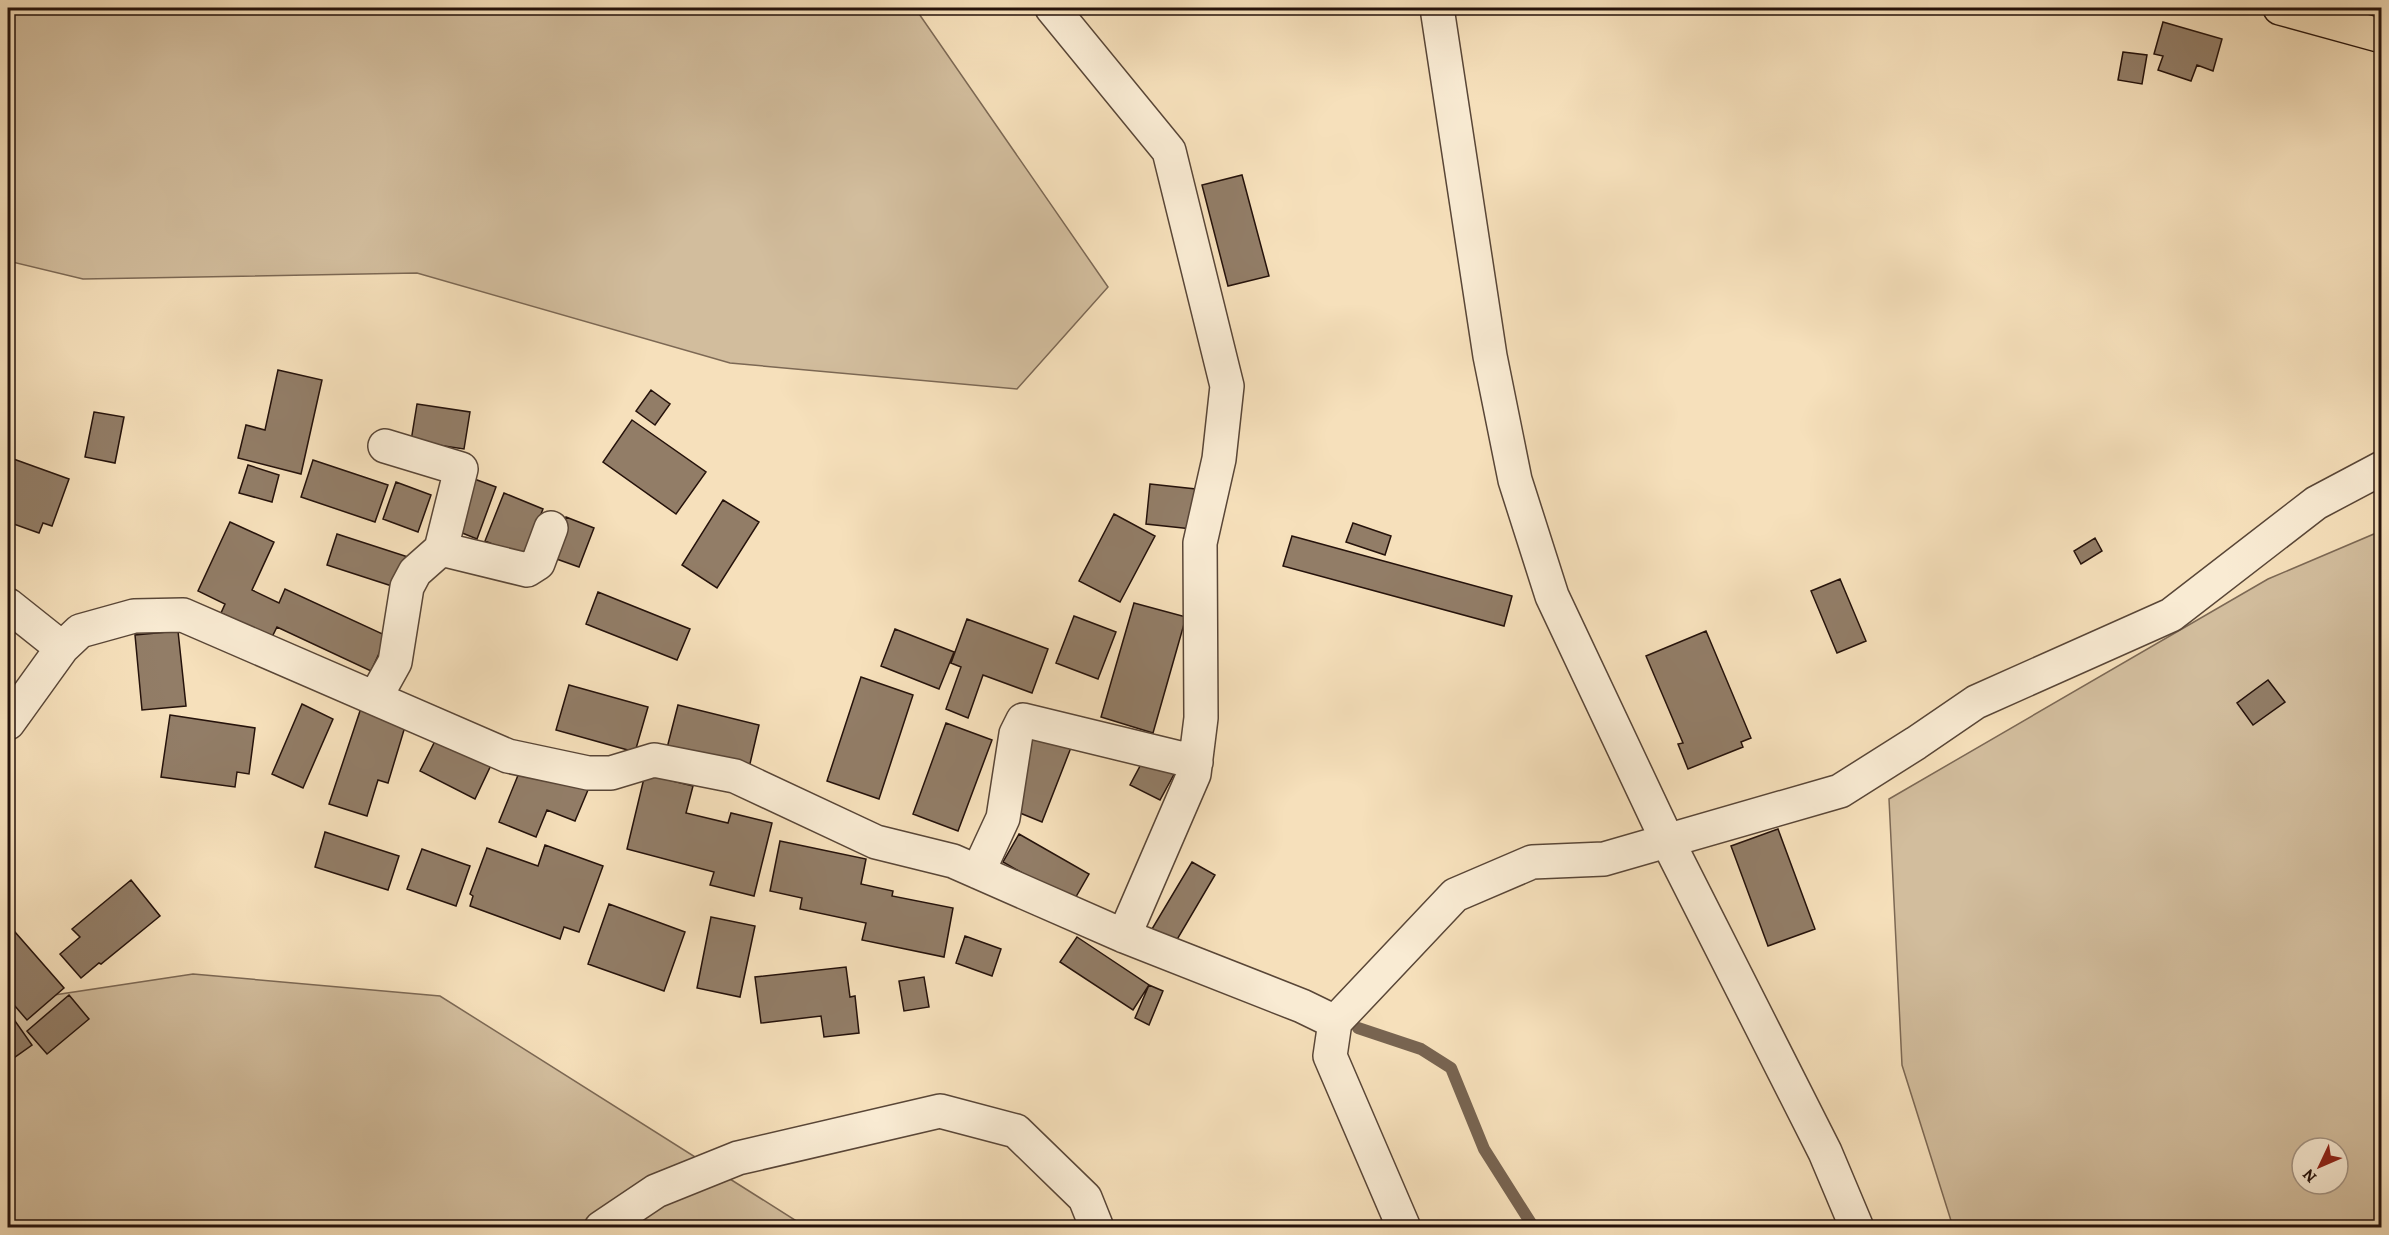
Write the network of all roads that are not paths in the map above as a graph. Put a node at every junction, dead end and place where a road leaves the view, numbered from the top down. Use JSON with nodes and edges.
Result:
{"nodes":[{"id":1,"x":1052,"y":8,"type":"edge"},
{"id":2,"x":1437,"y":8,"type":"edge"},
{"id":3,"x":2280,"y":8,"type":"edge"},
{"id":4,"x":2382,"y":36,"type":"edge"},
{"id":5,"x":385,"y":446,"type":"dead end"},
{"id":6,"x":2382,"y":468,"type":"edge"},
{"id":7,"x":551,"y":528,"type":"dead end"},
{"id":8,"x":441,"y":549,"type":"junction"},
{"id":9,"x":8,"y":606,"type":"edge"},
{"id":10,"x":62,"y":648,"type":"junction"},
{"id":11,"x":375,"y":698,"type":"junction"},
{"id":12,"x":8,"y":723,"type":"edge"},
{"id":13,"x":1196,"y":762,"type":"junction"},
{"id":14,"x":1668,"y":842,"type":"junction"},
{"id":15,"x":978,"y":872,"type":"junction"},
{"id":16,"x":1124,"y":936,"type":"junction"},
{"id":17,"x":1335,"y":1022,"type":"junction"},
{"id":18,"x":601,"y":1227,"type":"edge"},
{"id":19,"x":1097,"y":1227,"type":"edge"},
{"id":20,"x":1404,"y":1227,"type":"edge"},
{"id":21,"x":1857,"y":1227,"type":"edge"}],
"edges":[{"from":1,"to":13,"type":"street"},
{"from":2,"to":14,"type":"street"},
{"from":3,"to":4,"type":"highway"},
{"from":5,"to":8,"type":"street"},
{"from":6,"to":14,"type":"street"},
{"from":7,"to":8,"type":"street"},
{"from":8,"to":11,"type":"street"},
{"from":9,"to":10,"type":"street"},
{"from":10,"to":11,"type":"street"},
{"from":10,"to":12,"type":"street"},
{"from":11,"to":15,"type":"street"},
{"from":13,"to":15,"type":"street"},
{"from":13,"to":16,"type":"street"},
{"from":14,"to":17,"type":"street"},
{"from":14,"to":21,"type":"street"},
{"from":15,"to":16,"type":"street"},
{"from":16,"to":17,"type":"street"},
{"from":17,"to":20,"type":"street"},
{"from":18,"to":19,"type":"street"}]}
